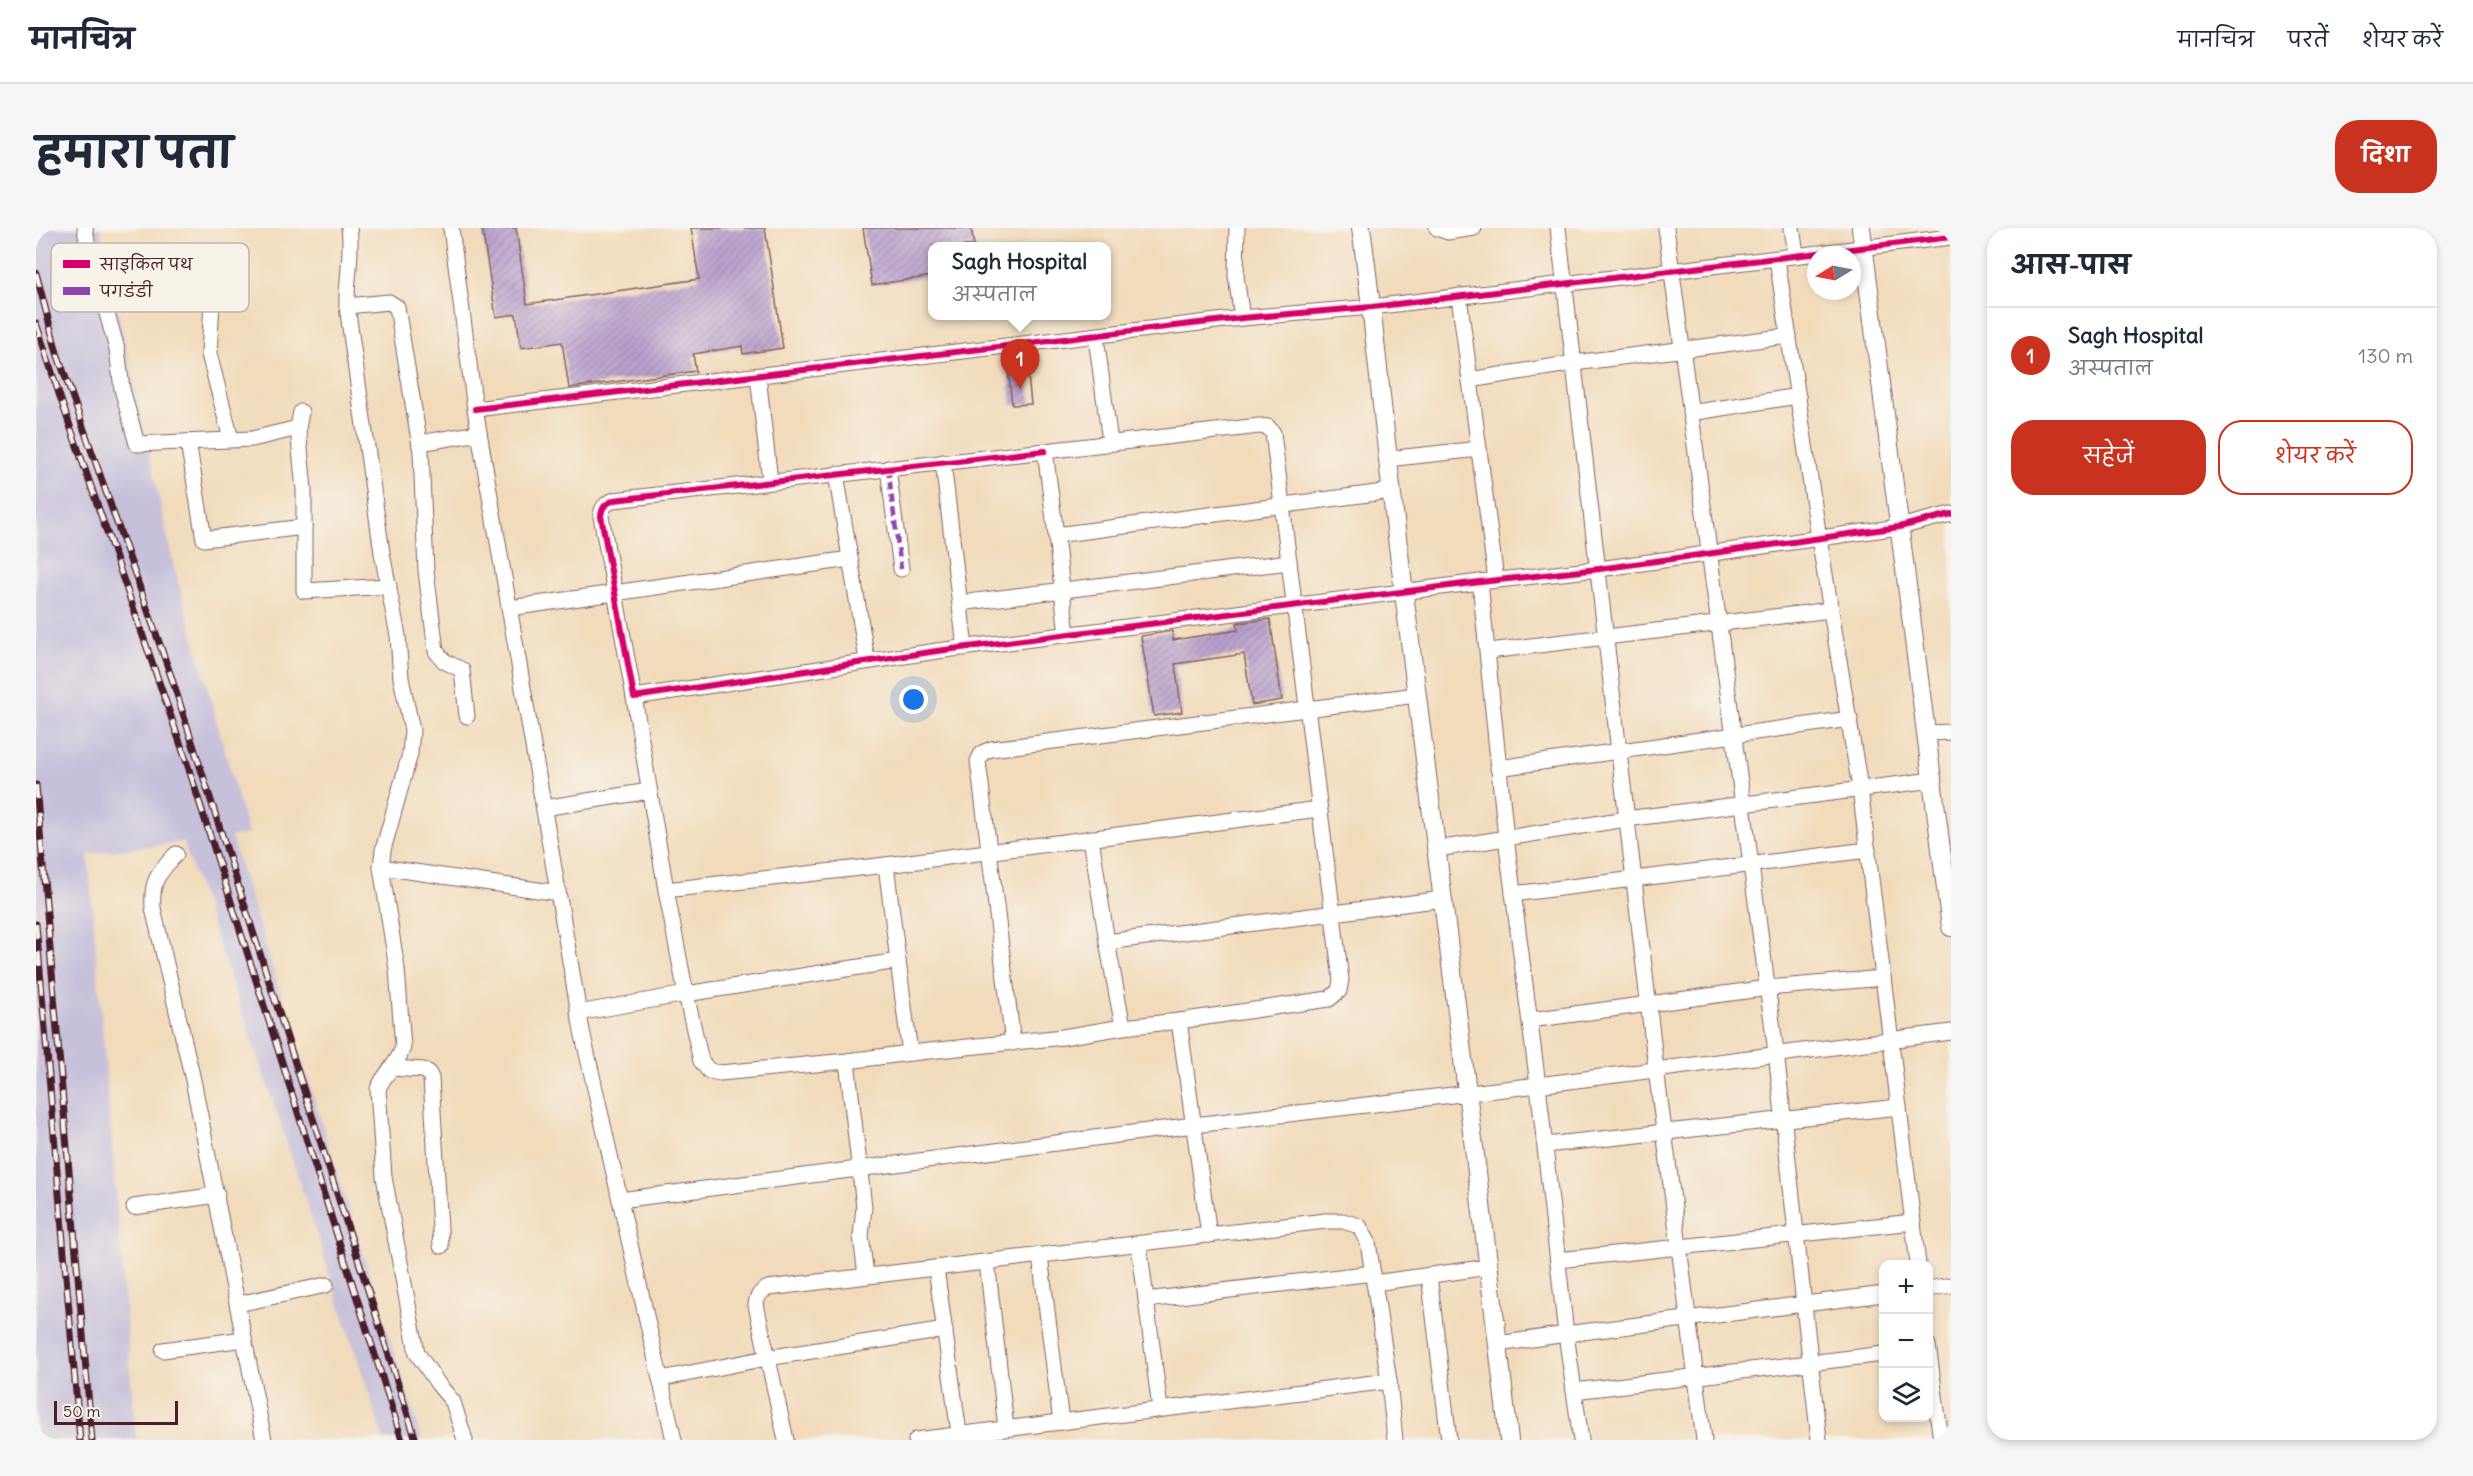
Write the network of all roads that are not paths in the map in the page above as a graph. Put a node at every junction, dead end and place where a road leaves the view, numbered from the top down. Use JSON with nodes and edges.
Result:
{"nodes":[{"id":1,"x":85,"y":228,"type":"edge"},
{"id":2,"x":349,"y":228,"type":"edge"},
{"id":3,"x":451,"y":228,"type":"edge"},
{"id":4,"x":1237,"y":228,"type":"edge"},
{"id":5,"x":1361,"y":228,"type":"edge"},
{"id":6,"x":1437,"y":228,"type":"edge"},
{"id":7,"x":1474,"y":228,"type":"edge"},
{"id":8,"x":1558,"y":228,"type":"edge"},
{"id":9,"x":1666,"y":228,"type":"edge"},
{"id":10,"x":1792,"y":228,"type":"edge"},
{"id":11,"x":1861,"y":228,"type":"edge"},
{"id":12,"x":1950,"y":228,"type":"edge"},
{"id":13,"x":1951,"y":236,"type":"edge"},
{"id":14,"x":87,"y":243,"type":"edge"},
{"id":15,"x":1863,"y":247,"type":"junction"},
{"id":16,"x":1796,"y":255,"type":"junction"},
{"id":17,"x":1778,"y":259,"type":"junction"},
{"id":18,"x":1672,"y":270,"type":"junction"},
{"id":19,"x":1564,"y":283,"type":"junction"},
{"id":20,"x":1460,"y":296,"type":"junction"},
{"id":21,"x":347,"y":306,"type":"junction"},
{"id":22,"x":1372,"y":307,"type":"junction"},
{"id":23,"x":107,"y":312,"type":"edge"},
{"id":24,"x":211,"y":312,"type":"edge"},
{"id":25,"x":1242,"y":318,"type":"junction"},
{"id":26,"x":1789,"y":336,"type":"junction"},
{"id":27,"x":1096,"y":337,"type":"junction"},
{"id":28,"x":1682,"y":350,"type":"junction"},
{"id":29,"x":1574,"y":363,"type":"junction"},
{"id":30,"x":758,"y":376,"type":"junction"},
{"id":31,"x":1470,"y":380,"type":"junction"},
{"id":32,"x":1798,"y":396,"type":"junction"},
{"id":33,"x":475,"y":409,"type":"junction"},
{"id":34,"x":301,"y":412,"type":"dead end"},
{"id":35,"x":1690,"y":413,"type":"junction"},
{"id":36,"x":298,"y":428,"type":"junction"},
{"id":37,"x":479,"y":432,"type":"junction"},
{"id":38,"x":231,"y":439,"type":"junction"},
{"id":39,"x":188,"y":442,"type":"junction"},
{"id":40,"x":1110,"y":442,"type":"junction"},
{"id":41,"x":420,"y":443,"type":"junction"},
{"id":42,"x":1479,"y":449,"type":"junction"},
{"id":43,"x":1045,"y":451,"type":"junction"},
{"id":44,"x":1387,"y":459,"type":"junction"},
{"id":45,"x":943,"y":462,"type":"junction"},
{"id":46,"x":888,"y":468,"type":"junction"},
{"id":47,"x":836,"y":474,"type":"junction"},
{"id":48,"x":770,"y":481,"type":"junction"},
{"id":49,"x":1391,"y":491,"type":"junction"},
{"id":50,"x":1282,"y":505,"type":"junction"},
{"id":51,"x":1951,"y":514,"type":"edge"},
{"id":52,"x":304,"y":527,"type":"junction"},
{"id":53,"x":1899,"y":527,"type":"junction"},
{"id":54,"x":1056,"y":535,"type":"junction"},
{"id":55,"x":1819,"y":538,"type":"junction"},
{"id":56,"x":1709,"y":553,"type":"junction"},
{"id":57,"x":850,"y":559,"type":"junction"},
{"id":58,"x":1289,"y":562,"type":"junction"},
{"id":59,"x":901,"y":569,"type":"dead end"},
{"id":60,"x":1599,"y":569,"type":"junction"},
{"id":61,"x":1488,"y":581,"type":"junction"},
{"id":62,"x":389,"y":586,"type":"junction"},
{"id":63,"x":1062,"y":590,"type":"junction"},
{"id":64,"x":615,"y":592,"type":"junction"},
{"id":65,"x":1404,"y":593,"type":"junction"},
{"id":66,"x":960,"y":603,"type":"junction"},
{"id":67,"x":1295,"y":607,"type":"junction"},
{"id":68,"x":510,"y":608,"type":"junction"},
{"id":69,"x":1831,"y":610,"type":"junction"},
{"id":70,"x":1720,"y":623,"type":"junction"},
{"id":71,"x":1066,"y":635,"type":"junction"},
{"id":72,"x":1606,"y":636,"type":"junction"},
{"id":73,"x":965,"y":648,"type":"junction"},
{"id":74,"x":1489,"y":651,"type":"junction"},
{"id":75,"x":867,"y":660,"type":"junction"},
{"id":76,"x":1417,"y":696,"type":"junction"},
{"id":77,"x":634,"y":697,"type":"junction"},
{"id":78,"x":1307,"y":709,"type":"junction"},
{"id":79,"x":467,"y":716,"type":"dead end"},
{"id":80,"x":1850,"y":719,"type":"junction"},
{"id":81,"x":1951,"y":732,"type":"edge"},
{"id":82,"x":1926,"y":733,"type":"junction"},
{"id":83,"x":1734,"y":736,"type":"junction"},
{"id":84,"x":1619,"y":750,"type":"junction"},
{"id":85,"x":1498,"y":768,"type":"junction"},
{"id":86,"x":1933,"y":780,"type":"junction"},
{"id":87,"x":1860,"y":788,"type":"junction"},
{"id":88,"x":649,"y":791,"type":"junction"},
{"id":89,"x":1744,"y":804,"type":"junction"},
{"id":90,"x":544,"y":808,"type":"junction"},
{"id":91,"x":1319,"y":809,"type":"junction"},
{"id":92,"x":1626,"y":819,"type":"junction"},
{"id":93,"x":1091,"y":838,"type":"junction"},
{"id":94,"x":1506,"y":838,"type":"junction"},
{"id":95,"x":1437,"y":849,"type":"junction"},
{"id":96,"x":1868,"y":850,"type":"junction"},
{"id":97,"x":988,"y":851,"type":"junction"},
{"id":98,"x":176,"y":854,"type":"dead end"},
{"id":99,"x":886,"y":865,"type":"junction"},
{"id":100,"x":1752,"y":866,"type":"junction"},
{"id":101,"x":381,"y":867,"type":"junction"},
{"id":102,"x":1634,"y":879,"type":"junction"},
{"id":103,"x":666,"y":890,"type":"junction"},
{"id":104,"x":558,"y":893,"type":"junction"},
{"id":105,"x":1513,"y":894,"type":"junction"},
{"id":106,"x":1443,"y":899,"type":"junction"},
{"id":107,"x":1332,"y":912,"type":"junction"},
{"id":108,"x":1951,"y":927,"type":"edge"},
{"id":109,"x":1107,"y":942,"type":"junction"},
{"id":110,"x":898,"y":961,"type":"junction"},
{"id":111,"x":1883,"y":978,"type":"junction"},
{"id":112,"x":1768,"y":988,"type":"junction"},
{"id":113,"x":686,"y":994,"type":"junction"},
{"id":114,"x":1649,"y":1004,"type":"junction"},
{"id":115,"x":578,"y":1013,"type":"junction"},
{"id":116,"x":1530,"y":1020,"type":"junction"},
{"id":117,"x":1179,"y":1021,"type":"junction"},
{"id":118,"x":1123,"y":1027,"type":"junction"},
{"id":119,"x":1951,"y":1032,"type":"edge"},
{"id":120,"x":1890,"y":1038,"type":"junction"},
{"id":121,"x":1013,"y":1043,"type":"junction"},
{"id":122,"x":910,"y":1053,"type":"junction"},
{"id":123,"x":1776,"y":1053,"type":"junction"},
{"id":124,"x":847,"y":1061,"type":"junction"},
{"id":125,"x":392,"y":1068,"type":"junction"},
{"id":126,"x":1656,"y":1069,"type":"junction"},
{"id":127,"x":1538,"y":1085,"type":"junction"},
{"id":128,"x":1468,"y":1092,"type":"junction"},
{"id":129,"x":1899,"y":1107,"type":"junction"},
{"id":130,"x":1784,"y":1121,"type":"junction"},
{"id":131,"x":1194,"y":1125,"type":"junction"},
{"id":132,"x":1664,"y":1132,"type":"junction"},
{"id":133,"x":1545,"y":1145,"type":"junction"},
{"id":134,"x":860,"y":1168,"type":"junction"},
{"id":135,"x":217,"y":1195,"type":"junction"},
{"id":136,"x":620,"y":1200,"type":"junction"},
{"id":137,"x":134,"y":1207,"type":"dead end"},
{"id":138,"x":1913,"y":1222,"type":"junction"},
{"id":139,"x":1209,"y":1235,"type":"junction"},
{"id":140,"x":1797,"y":1236,"type":"junction"},
{"id":141,"x":1139,"y":1244,"type":"junction"},
{"id":142,"x":441,"y":1246,"type":"dead end"},
{"id":143,"x":1680,"y":1247,"type":"junction"},
{"id":144,"x":1040,"y":1256,"type":"junction"},
{"id":145,"x":1558,"y":1260,"type":"junction"},
{"id":146,"x":1918,"y":1260,"type":"edge"},
{"id":147,"x":987,"y":1262,"type":"junction"},
{"id":148,"x":1489,"y":1267,"type":"junction"},
{"id":149,"x":936,"y":1268,"type":"junction"},
{"id":150,"x":1429,"y":1275,"type":"junction"},
{"id":151,"x":866,"y":1276,"type":"junction"},
{"id":152,"x":1373,"y":1278,"type":"junction"},
{"id":153,"x":326,"y":1286,"type":"dead end"},
{"id":154,"x":1951,"y":1286,"type":"edge"},
{"id":155,"x":1933,"y":1288,"type":"edge"},
{"id":156,"x":1879,"y":1295,"type":"edge"},
{"id":157,"x":1146,"y":1300,"type":"junction"},
{"id":158,"x":1804,"y":1303,"type":"junction"},
{"id":159,"x":238,"y":1304,"type":"junction"},
{"id":160,"x":1688,"y":1318,"type":"junction"},
{"id":161,"x":945,"y":1330,"type":"junction"},
{"id":162,"x":1566,"y":1334,"type":"junction"},
{"id":163,"x":244,"y":1339,"type":"junction"},
{"id":164,"x":1498,"y":1344,"type":"junction"},
{"id":165,"x":162,"y":1350,"type":"dead end"},
{"id":166,"x":1879,"y":1355,"type":"edge"},
{"id":167,"x":767,"y":1358,"type":"junction"},
{"id":168,"x":1811,"y":1364,"type":"junction"},
{"id":169,"x":1932,"y":1368,"type":"edge"},
{"id":170,"x":1695,"y":1376,"type":"junction"},
{"id":171,"x":660,"y":1379,"type":"junction"},
{"id":172,"x":1389,"y":1381,"type":"junction"},
{"id":173,"x":1574,"y":1391,"type":"junction"},
{"id":174,"x":1160,"y":1409,"type":"junction"},
{"id":175,"x":1061,"y":1422,"type":"junction"},
{"id":176,"x":1006,"y":1428,"type":"junction"},
{"id":177,"x":959,"y":1433,"type":"junction"},
{"id":178,"x":264,"y":1440,"type":"edge"},
{"id":179,"x":465,"y":1440,"type":"edge"},
{"id":180,"x":674,"y":1440,"type":"edge"},
{"id":181,"x":786,"y":1440,"type":"edge"},
{"id":182,"x":916,"y":1440,"type":"edge"},
{"id":183,"x":1395,"y":1440,"type":"edge"},
{"id":184,"x":1449,"y":1440,"type":"edge"},
{"id":185,"x":1509,"y":1440,"type":"edge"},
{"id":186,"x":1581,"y":1440,"type":"edge"},
{"id":187,"x":1704,"y":1440,"type":"edge"},
{"id":188,"x":1820,"y":1440,"type":"edge"},
{"id":189,"x":1941,"y":1440,"type":"edge"}],
"edges":[{"from":1,"to":14,"type":"street"},
{"from":2,"to":21,"type":"street"},
{"from":3,"to":33,"type":"street"},
{"from":4,"to":25,"type":"street"},
{"from":5,"to":22,"type":"street"},
{"from":6,"to":7,"type":"street"},
{"from":8,"to":19,"type":"street"},
{"from":9,"to":18,"type":"street"},
{"from":10,"to":16,"type":"street"},
{"from":11,"to":15,"type":"street"},
{"from":12,"to":13,"type":"street"},
{"from":13,"to":15,"type":"street"},
{"from":15,"to":16,"type":"street"},
{"from":15,"to":53,"type":"street"},
{"from":16,"to":17,"type":"street"},
{"from":17,"to":18,"type":"street"},
{"from":17,"to":26,"type":"street"},
{"from":18,"to":19,"type":"street"},
{"from":18,"to":28,"type":"street"},
{"from":19,"to":20,"type":"street"},
{"from":19,"to":29,"type":"street"},
{"from":20,"to":22,"type":"street"},
{"from":20,"to":31,"type":"street"},
{"from":21,"to":41,"type":"street"},
{"from":21,"to":62,"type":"street"},
{"from":22,"to":25,"type":"street"},
{"from":22,"to":44,"type":"street"},
{"from":23,"to":39,"type":"street"},
{"from":24,"to":38,"type":"street"},
{"from":25,"to":27,"type":"street"},
{"from":26,"to":28,"type":"street"},
{"from":26,"to":32,"type":"street"},
{"from":27,"to":30,"type":"street"},
{"from":27,"to":40,"type":"street"},
{"from":28,"to":29,"type":"street"},
{"from":28,"to":35,"type":"street"},
{"from":29,"to":31,"type":"street"},
{"from":29,"to":60,"type":"street"},
{"from":30,"to":33,"type":"street"},
{"from":30,"to":48,"type":"street"},
{"from":31,"to":42,"type":"street"},
{"from":32,"to":35,"type":"street"},
{"from":32,"to":55,"type":"street"},
{"from":33,"to":37,"type":"street"},
{"from":34,"to":36,"type":"street"},
{"from":35,"to":56,"type":"street"},
{"from":36,"to":38,"type":"street"},
{"from":36,"to":52,"type":"street"},
{"from":37,"to":41,"type":"street"},
{"from":37,"to":68,"type":"street"},
{"from":38,"to":39,"type":"street"},
{"from":39,"to":52,"type":"street"},
{"from":40,"to":43,"type":"street"},
{"from":40,"to":50,"type":"street"},
{"from":41,"to":79,"type":"street"},
{"from":42,"to":44,"type":"street"},
{"from":42,"to":61,"type":"street"},
{"from":43,"to":45,"type":"street"},
{"from":43,"to":54,"type":"street"},
{"from":44,"to":49,"type":"street"},
{"from":45,"to":46,"type":"street"},
{"from":45,"to":66,"type":"street"},
{"from":46,"to":47,"type":"street"},
{"from":46,"to":59,"type":"street"},
{"from":47,"to":48,"type":"street"},
{"from":47,"to":57,"type":"street"},
{"from":48,"to":64,"type":"street"},
{"from":49,"to":50,"type":"street"},
{"from":49,"to":65,"type":"street"},
{"from":50,"to":54,"type":"street"},
{"from":50,"to":58,"type":"street"},
{"from":51,"to":53,"type":"street"},
{"from":52,"to":62,"type":"street"},
{"from":53,"to":55,"type":"street"},
{"from":53,"to":82,"type":"street"},
{"from":54,"to":63,"type":"street"},
{"from":55,"to":56,"type":"street"},
{"from":55,"to":69,"type":"street"},
{"from":56,"to":60,"type":"street"},
{"from":56,"to":70,"type":"street"},
{"from":57,"to":64,"type":"street"},
{"from":57,"to":75,"type":"street"},
{"from":58,"to":63,"type":"street"},
{"from":58,"to":67,"type":"street"},
{"from":60,"to":61,"type":"street"},
{"from":60,"to":72,"type":"street"},
{"from":61,"to":65,"type":"street"},
{"from":61,"to":74,"type":"street"},
{"from":62,"to":101,"type":"street"},
{"from":63,"to":66,"type":"street"},
{"from":63,"to":71,"type":"street"},
{"from":64,"to":68,"type":"street"},
{"from":64,"to":77,"type":"street"},
{"from":65,"to":67,"type":"street"},
{"from":65,"to":76,"type":"street"},
{"from":66,"to":73,"type":"street"},
{"from":67,"to":71,"type":"street"},
{"from":67,"to":78,"type":"street"},
{"from":68,"to":90,"type":"street"},
{"from":69,"to":70,"type":"street"},
{"from":69,"to":80,"type":"street"},
{"from":70,"to":72,"type":"street"},
{"from":70,"to":83,"type":"street"},
{"from":71,"to":73,"type":"street"},
{"from":72,"to":74,"type":"street"},
{"from":72,"to":84,"type":"street"},
{"from":73,"to":75,"type":"street"},
{"from":74,"to":85,"type":"street"},
{"from":75,"to":77,"type":"street"},
{"from":76,"to":78,"type":"street"},
{"from":76,"to":95,"type":"street"},
{"from":77,"to":88,"type":"street"},
{"from":78,"to":91,"type":"street"},
{"from":78,"to":97,"type":"street"},
{"from":80,"to":83,"type":"street"},
{"from":80,"to":87,"type":"street"},
{"from":81,"to":82,"type":"street"},
{"from":82,"to":86,"type":"street"},
{"from":83,"to":84,"type":"street"},
{"from":83,"to":89,"type":"street"},
{"from":84,"to":85,"type":"street"},
{"from":84,"to":92,"type":"street"},
{"from":85,"to":94,"type":"street"},
{"from":86,"to":87,"type":"street"},
{"from":86,"to":108,"type":"street"},
{"from":87,"to":89,"type":"street"},
{"from":87,"to":96,"type":"street"},
{"from":88,"to":90,"type":"street"},
{"from":88,"to":103,"type":"street"},
{"from":89,"to":92,"type":"street"},
{"from":89,"to":100,"type":"street"},
{"from":90,"to":104,"type":"street"},
{"from":91,"to":93,"type":"street"},
{"from":91,"to":107,"type":"street"},
{"from":92,"to":94,"type":"street"},
{"from":92,"to":102,"type":"street"},
{"from":93,"to":97,"type":"street"},
{"from":93,"to":109,"type":"street"},
{"from":94,"to":95,"type":"street"},
{"from":94,"to":105,"type":"street"},
{"from":95,"to":106,"type":"street"},
{"from":96,"to":100,"type":"street"},
{"from":96,"to":111,"type":"street"},
{"from":97,"to":99,"type":"street"},
{"from":97,"to":121,"type":"street"},
{"from":98,"to":135,"type":"street"},
{"from":99,"to":103,"type":"street"},
{"from":99,"to":110,"type":"street"},
{"from":100,"to":102,"type":"street"},
{"from":100,"to":112,"type":"street"},
{"from":101,"to":104,"type":"street"},
{"from":101,"to":125,"type":"street"},
{"from":102,"to":105,"type":"street"},
{"from":102,"to":114,"type":"street"},
{"from":103,"to":113,"type":"street"},
{"from":104,"to":115,"type":"street"},
{"from":105,"to":116,"type":"street"},
{"from":106,"to":107,"type":"street"},
{"from":106,"to":128,"type":"street"},
{"from":107,"to":109,"type":"street"},
{"from":107,"to":117,"type":"street"},
{"from":109,"to":118,"type":"street"},
{"from":110,"to":113,"type":"street"},
{"from":110,"to":122,"type":"street"},
{"from":111,"to":112,"type":"street"},
{"from":111,"to":120,"type":"street"},
{"from":112,"to":114,"type":"street"},
{"from":112,"to":123,"type":"street"},
{"from":113,"to":115,"type":"street"},
{"from":113,"to":124,"type":"street"},
{"from":114,"to":116,"type":"street"},
{"from":114,"to":126,"type":"street"},
{"from":115,"to":136,"type":"street"},
{"from":116,"to":127,"type":"street"},
{"from":117,"to":118,"type":"street"},
{"from":117,"to":131,"type":"street"},
{"from":118,"to":121,"type":"street"},
{"from":119,"to":120,"type":"street"},
{"from":120,"to":123,"type":"street"},
{"from":120,"to":129,"type":"street"},
{"from":121,"to":122,"type":"street"},
{"from":122,"to":124,"type":"street"},
{"from":123,"to":126,"type":"street"},
{"from":123,"to":130,"type":"street"},
{"from":124,"to":134,"type":"street"},
{"from":125,"to":142,"type":"street"},
{"from":125,"to":179,"type":"street"},
{"from":126,"to":127,"type":"street"},
{"from":126,"to":132,"type":"street"},
{"from":127,"to":128,"type":"street"},
{"from":127,"to":133,"type":"street"},
{"from":128,"to":131,"type":"street"},
{"from":128,"to":148,"type":"street"},
{"from":129,"to":130,"type":"street"},
{"from":129,"to":138,"type":"street"},
{"from":130,"to":132,"type":"street"},
{"from":130,"to":140,"type":"street"},
{"from":131,"to":134,"type":"street"},
{"from":131,"to":139,"type":"street"},
{"from":132,"to":133,"type":"street"},
{"from":132,"to":143,"type":"street"},
{"from":133,"to":145,"type":"street"},
{"from":134,"to":136,"type":"street"},
{"from":134,"to":151,"type":"street"},
{"from":135,"to":137,"type":"street"},
{"from":135,"to":159,"type":"street"},
{"from":136,"to":171,"type":"street"},
{"from":138,"to":140,"type":"street"},
{"from":138,"to":146,"type":"street"},
{"from":139,"to":141,"type":"street"},
{"from":139,"to":152,"type":"street"},
{"from":140,"to":143,"type":"street"},
{"from":140,"to":158,"type":"street"},
{"from":141,"to":144,"type":"street"},
{"from":141,"to":157,"type":"street"},
{"from":143,"to":145,"type":"street"},
{"from":143,"to":160,"type":"street"},
{"from":144,"to":147,"type":"street"},
{"from":144,"to":175,"type":"street"},
{"from":145,"to":162,"type":"street"},
{"from":147,"to":149,"type":"street"},
{"from":147,"to":176,"type":"street"},
{"from":148,"to":150,"type":"street"},
{"from":148,"to":164,"type":"street"},
{"from":149,"to":151,"type":"street"},
{"from":149,"to":161,"type":"street"},
{"from":150,"to":152,"type":"street"},
{"from":150,"to":184,"type":"street"},
{"from":151,"to":167,"type":"street"},
{"from":152,"to":157,"type":"street"},
{"from":152,"to":172,"type":"street"},
{"from":153,"to":159,"type":"street"},
{"from":154,"to":155,"type":"street"},
{"from":156,"to":158,"type":"street"},
{"from":157,"to":174,"type":"street"},
{"from":158,"to":160,"type":"street"},
{"from":158,"to":168,"type":"street"},
{"from":159,"to":163,"type":"street"},
{"from":160,"to":162,"type":"street"},
{"from":160,"to":170,"type":"street"},
{"from":161,"to":167,"type":"street"},
{"from":161,"to":177,"type":"street"},
{"from":162,"to":164,"type":"street"},
{"from":162,"to":173,"type":"street"},
{"from":163,"to":165,"type":"street"},
{"from":163,"to":178,"type":"street"},
{"from":164,"to":185,"type":"street"},
{"from":166,"to":168,"type":"street"},
{"from":167,"to":171,"type":"street"},
{"from":167,"to":181,"type":"street"},
{"from":168,"to":170,"type":"street"},
{"from":168,"to":188,"type":"street"},
{"from":169,"to":189,"type":"street"},
{"from":170,"to":173,"type":"street"},
{"from":170,"to":187,"type":"street"},
{"from":171,"to":180,"type":"street"},
{"from":172,"to":174,"type":"street"},
{"from":172,"to":183,"type":"street"},
{"from":173,"to":186,"type":"street"},
{"from":174,"to":175,"type":"street"},
{"from":175,"to":176,"type":"street"},
{"from":176,"to":177,"type":"street"},
{"from":177,"to":182,"type":"street"}]}
